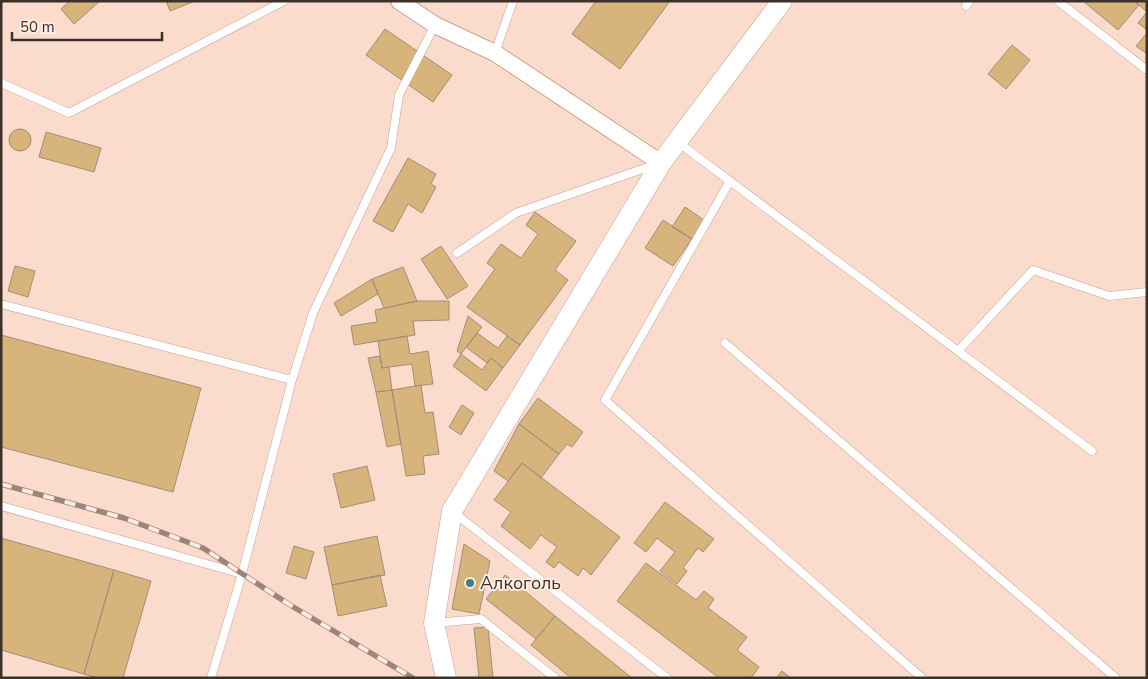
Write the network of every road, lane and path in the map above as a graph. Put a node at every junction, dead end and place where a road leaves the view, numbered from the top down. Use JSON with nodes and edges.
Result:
{"nodes":[{"id":1,"x":284,"y":1,"type":"edge"},
{"id":2,"x":398,"y":1,"type":"edge"},
{"id":3,"x":513,"y":1,"type":"edge"},
{"id":4,"x":782,"y":1,"type":"edge"},
{"id":5,"x":1058,"y":1,"type":"edge"},
{"id":6,"x":435,"y":25,"type":"junction"},
{"id":7,"x":495,"y":53,"type":"junction"},
{"id":8,"x":1147,"y":70,"type":"edge"},
{"id":9,"x":1,"y":84,"type":"edge"},
{"id":10,"x":677,"y":142,"type":"junction"},
{"id":11,"x":661,"y":163,"type":"junction"},
{"id":12,"x":730,"y":181,"type":"junction"},
{"id":13,"x":457,"y":254,"type":"dead end"},
{"id":14,"x":1147,"y":292,"type":"edge"},
{"id":15,"x":1,"y":304,"type":"edge"},
{"id":16,"x":725,"y":343,"type":"dead end"},
{"id":17,"x":958,"y":351,"type":"junction"},
{"id":18,"x":292,"y":380,"type":"junction"},
{"id":19,"x":1092,"y":451,"type":"dead end"},
{"id":20,"x":1,"y":506,"type":"edge"},
{"id":21,"x":452,"y":511,"type":"junction"},
{"id":22,"x":242,"y":574,"type":"junction"},
{"id":23,"x":434,"y":623,"type":"junction"},
{"id":24,"x":211,"y":678,"type":"edge"},
{"id":25,"x":446,"y":678,"type":"edge"},
{"id":26,"x":555,"y":678,"type":"edge"},
{"id":27,"x":667,"y":678,"type":"edge"},
{"id":28,"x":922,"y":678,"type":"edge"},
{"id":29,"x":1116,"y":678,"type":"edge"}],
"edges":[{"from":1,"to":9,"type":"lane"},
{"from":2,"to":6,"type":"street"},
{"from":3,"to":7,"type":"lane"},
{"from":4,"to":10,"type":"street"},
{"from":5,"to":8,"type":"lane"},
{"from":6,"to":7,"type":"street"},
{"from":6,"to":18,"type":"lane"},
{"from":7,"to":11,"type":"street"},
{"from":10,"to":11,"type":"street"},
{"from":10,"to":12,"type":"lane"},
{"from":11,"to":13,"type":"lane"},
{"from":11,"to":21,"type":"street"},
{"from":12,"to":17,"type":"lane"},
{"from":12,"to":28,"type":"lane"},
{"from":14,"to":17,"type":"lane"},
{"from":15,"to":18,"type":"lane"},
{"from":16,"to":29,"type":"lane"},
{"from":17,"to":19,"type":"lane"},
{"from":18,"to":22,"type":"lane"},
{"from":20,"to":22,"type":"lane"},
{"from":21,"to":23,"type":"street"},
{"from":21,"to":27,"type":"lane"},
{"from":22,"to":24,"type":"lane"},
{"from":23,"to":25,"type":"street"},
{"from":23,"to":26,"type":"lane"}]}
